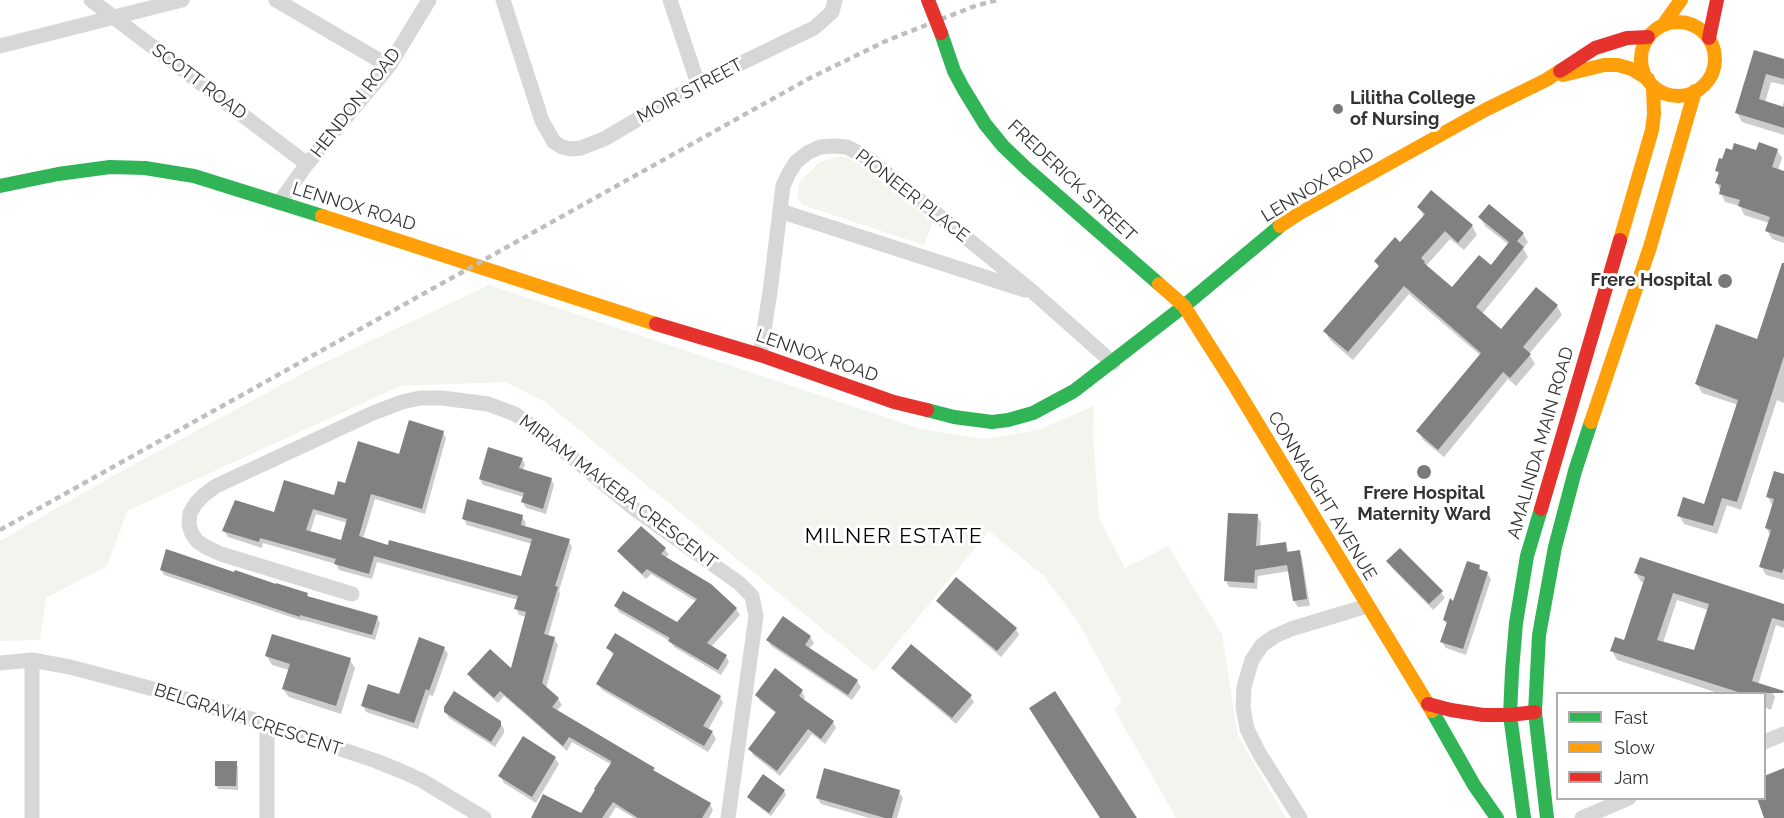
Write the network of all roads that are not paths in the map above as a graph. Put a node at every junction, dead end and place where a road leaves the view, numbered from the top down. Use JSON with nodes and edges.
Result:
{"nodes":[{"id":1,"x":92,"y":0,"type":"edge"},
{"id":2,"x":182,"y":0,"type":"edge"},
{"id":3,"x":276,"y":0,"type":"edge"},
{"id":4,"x":429,"y":0,"type":"edge"},
{"id":5,"x":503,"y":0,"type":"edge"},
{"id":6,"x":670,"y":0,"type":"edge"},
{"id":7,"x":835,"y":0,"type":"edge"},
{"id":8,"x":928,"y":0,"type":"edge"},
{"id":9,"x":1681,"y":0,"type":"edge"},
{"id":10,"x":1717,"y":0,"type":"edge"},
{"id":11,"x":114,"y":16,"type":"junction"},
{"id":12,"x":1663,"y":25,"type":"junction"},
{"id":13,"x":1648,"y":37,"type":"junction"},
{"id":14,"x":1709,"y":38,"type":"junction"},
{"id":15,"x":0,"y":46,"type":"edge"},
{"id":16,"x":389,"y":66,"type":"junction"},
{"id":17,"x":1546,"y":80,"type":"junction"},
{"id":18,"x":1650,"y":82,"type":"junction"},
{"id":19,"x":698,"y":84,"type":"junction"},
{"id":20,"x":1695,"y":91,"type":"junction"},
{"id":21,"x":307,"y":164,"type":"junction"},
{"id":22,"x":3,"y":188,"type":"edge"},
{"id":23,"x":279,"y":203,"type":"junction"},
{"id":24,"x":780,"y":211,"type":"junction"},
{"id":25,"x":1033,"y":292,"type":"junction"},
{"id":26,"x":1184,"y":306,"type":"junction"},
{"id":27,"x":760,"y":355,"type":"junction"},
{"id":28,"x":1113,"y":363,"type":"junction"},
{"id":29,"x":352,"y":594,"type":"dead end"},
{"id":30,"x":1367,"y":606,"type":"junction"},
{"id":31,"x":32,"y":660,"type":"junction"},
{"id":32,"x":0,"y":663,"type":"edge"},
{"id":33,"x":1428,"y":704,"type":"junction"},
{"id":34,"x":1535,"y":712,"type":"junction"},
{"id":35,"x":1510,"y":715,"type":"junction"},
{"id":36,"x":267,"y":724,"type":"junction"},
{"id":37,"x":1784,"y":734,"type":"edge"},
{"id":38,"x":1766,"y":741,"type":"edge"},
{"id":39,"x":1624,"y":800,"type":"edge"},
{"id":40,"x":32,"y":818,"type":"edge"},
{"id":41,"x":267,"y":818,"type":"edge"},
{"id":42,"x":484,"y":818,"type":"edge"},
{"id":43,"x":728,"y":818,"type":"edge"},
{"id":44,"x":1300,"y":818,"type":"edge"},
{"id":45,"x":1497,"y":818,"type":"edge"},
{"id":46,"x":1524,"y":818,"type":"edge"},
{"id":47,"x":1547,"y":818,"type":"edge"},
{"id":48,"x":1582,"y":818,"type":"edge"}],
"edges":[{"from":1,"to":11,"type":"street","name":"SCOTT ROAD"},
{"from":2,"to":11,"type":"street"},
{"from":3,"to":16,"type":"street"},
{"from":4,"to":16,"type":"street","name":"HENDON ROAD"},
{"from":5,"to":19,"type":"street","name":"MOIR STREET"},
{"from":6,"to":19,"type":"street"},
{"from":7,"to":19,"type":"street","name":"MOIR STREET"},
{"from":8,"to":26,"type":"street","name":"FREDERICK STREET","bridge":true},
{"from":9,"to":12,"type":"street"},
{"from":10,"to":14,"type":"street"},
{"from":11,"to":15,"type":"street"},
{"from":11,"to":21,"type":"street","name":"SCOTT ROAD"},
{"from":12,"to":13,"type":"street"},
{"from":12,"to":14,"type":"street"},
{"from":13,"to":17,"type":"street","name":"LENNOX ROAD"},
{"from":13,"to":18,"type":"street","name":"AMALINDA MAIN ROAD"},
{"from":14,"to":20,"type":"street"},
{"from":16,"to":21,"type":"street","name":"HENDON ROAD"},
{"from":17,"to":18,"type":"street","name":"LENNOX ROAD"},
{"from":17,"to":26,"type":"street","name":"LENNOX ROAD"},
{"from":18,"to":20,"type":"street"},
{"from":18,"to":35,"type":"street","name":"AMALINDA MAIN ROAD"},
{"from":20,"to":34,"type":"street"},
{"from":21,"to":23,"type":"street","name":"HENDON ROAD"},
{"from":22,"to":23,"type":"street","name":"LENNOX ROAD"},
{"from":23,"to":27,"type":"street","name":"LENNOX ROAD"},
{"from":24,"to":25,"type":"street","name":"PIONEER PLACE"},
{"from":24,"to":25,"type":"street","name":"PIONEER PLACE"},
{"from":24,"to":27,"type":"street","name":"PIONEER PLACE"},
{"from":25,"to":28,"type":"street","name":"PIONEER PLACE"},
{"from":26,"to":28,"type":"street","name":"LENNOX ROAD"},
{"from":26,"to":30,"type":"street","name":"CONNAUGHT AVENUE"},
{"from":27,"to":28,"type":"street","name":"LENNOX ROAD"},
{"from":29,"to":43,"type":"street","name":"MIRIAM MAKEBA CRESCENT"},
{"from":30,"to":33,"type":"street","name":"CONNAUGHT AVENUE"},
{"from":30,"to":44,"type":"street"},
{"from":31,"to":32,"type":"street","name":"BELGRAVIA CRESCENT"},
{"from":31,"to":36,"type":"street","name":"BELGRAVIA CRESCENT"},
{"from":31,"to":40,"type":"street"},
{"from":33,"to":35,"type":"street"},
{"from":33,"to":45,"type":"street","name":"CONNAUGHT AVENUE"},
{"from":34,"to":35,"type":"street"},
{"from":34,"to":47,"type":"street"},
{"from":35,"to":46,"type":"street","name":"AMALINDA MAIN ROAD"},
{"from":36,"to":41,"type":"street"},
{"from":36,"to":42,"type":"street","name":"BELGRAVIA CRESCENT"},
{"from":37,"to":38,"type":"street"},
{"from":39,"to":48,"type":"street"}]}
